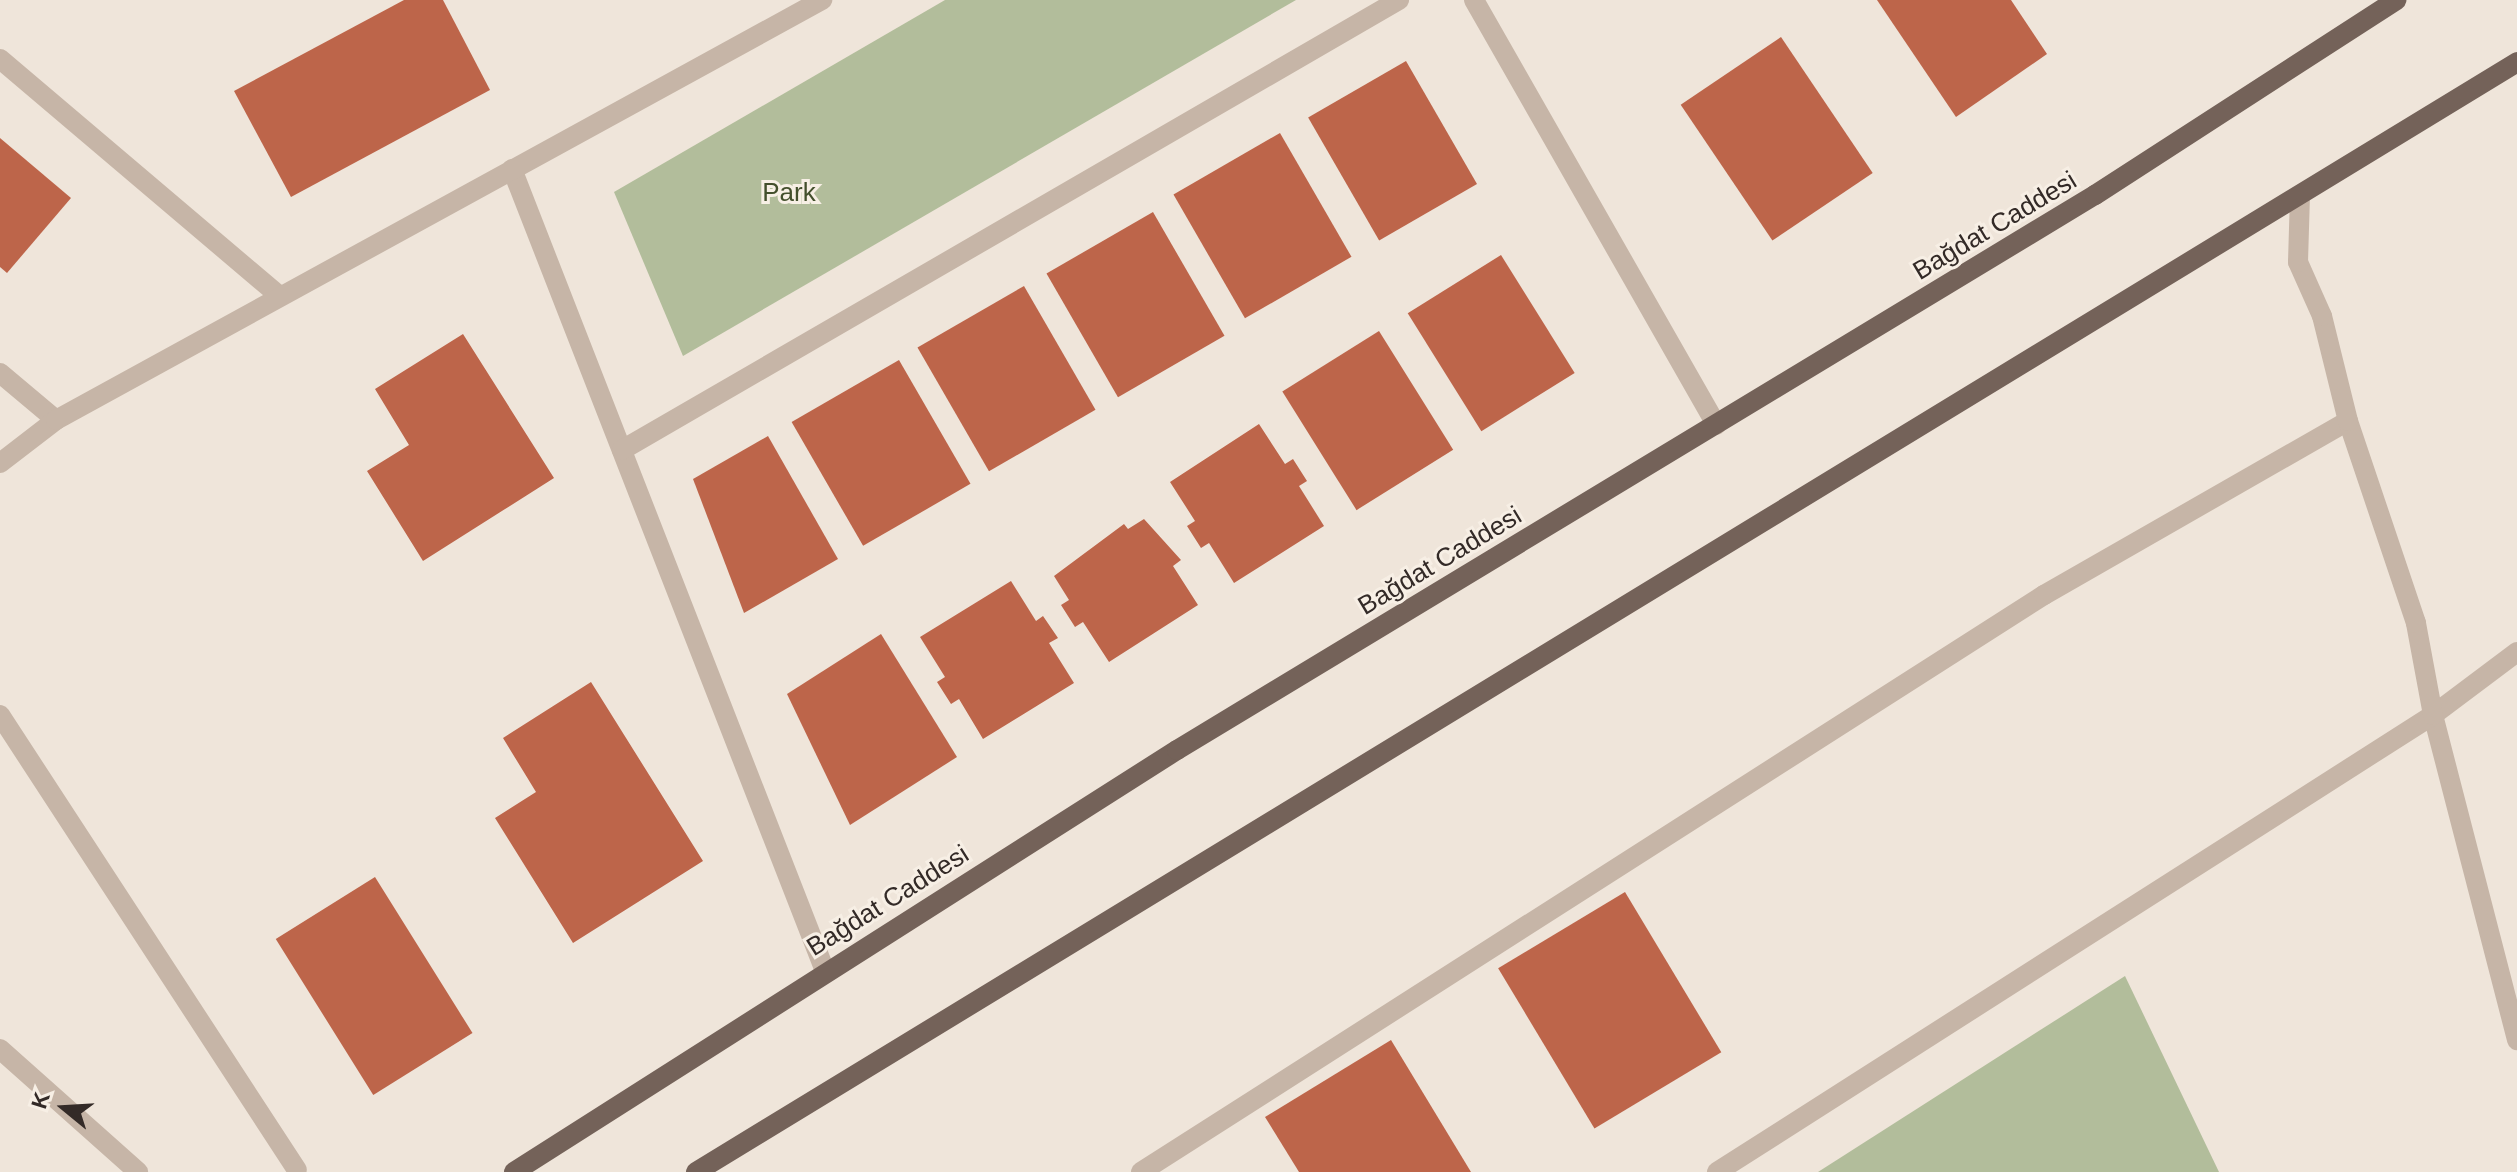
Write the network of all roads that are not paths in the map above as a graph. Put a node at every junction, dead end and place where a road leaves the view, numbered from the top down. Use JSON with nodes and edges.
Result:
{"nodes":[{"id":1,"x":822,"y":0,"type":"edge"},
{"id":2,"x":1399,"y":0,"type":"edge"},
{"id":3,"x":1474,"y":0,"type":"edge"},
{"id":4,"x":2396,"y":0,"type":"edge"},
{"id":5,"x":0,"y":59,"type":"edge"},
{"id":6,"x":2517,"y":62,"type":"edge"},
{"id":7,"x":512,"y":169,"type":"junction"},
{"id":8,"x":2300,"y":196,"type":"junction"},
{"id":9,"x":279,"y":296,"type":"junction"},
{"id":10,"x":0,"y":373,"type":"edge"},
{"id":11,"x":56,"y":420,"type":"junction"},
{"id":12,"x":2348,"y":421,"type":"junction"},
{"id":13,"x":1716,"y":425,"type":"junction"},
{"id":14,"x":622,"y":450,"type":"junction"},
{"id":15,"x":0,"y":463,"type":"edge"},
{"id":16,"x":2517,"y":652,"type":"edge"},
{"id":17,"x":0,"y":715,"type":"edge"},
{"id":18,"x":2433,"y":715,"type":"junction"},
{"id":19,"x":825,"y":971,"type":"junction"},
{"id":20,"x":2517,"y":1040,"type":"edge"},
{"id":21,"x":0,"y":1049,"type":"edge"},
{"id":22,"x":297,"y":1170,"type":"dead end"},
{"id":23,"x":138,"y":1172,"type":"edge"},
{"id":24,"x":514,"y":1172,"type":"edge"},
{"id":25,"x":696,"y":1172,"type":"edge"},
{"id":26,"x":1141,"y":1172,"type":"edge"},
{"id":27,"x":1717,"y":1172,"type":"edge"}],
"edges":[{"from":1,"to":7,"type":"street"},
{"from":2,"to":14,"type":"street"},
{"from":3,"to":13,"type":"street"},
{"from":4,"to":13,"type":"main road","name":"Bağdat Caddesi"},
{"from":5,"to":9,"type":"street"},
{"from":6,"to":8,"type":"main road"},
{"from":7,"to":9,"type":"street"},
{"from":7,"to":14,"type":"street"},
{"from":8,"to":12,"type":"street"},
{"from":8,"to":25,"type":"main road"},
{"from":9,"to":11,"type":"street"},
{"from":10,"to":11,"type":"street"},
{"from":11,"to":15,"type":"street"},
{"from":12,"to":18,"type":"street"},
{"from":12,"to":26,"type":"street"},
{"from":13,"to":19,"type":"main road","name":"Bağdat Caddesi"},
{"from":14,"to":19,"type":"street"},
{"from":16,"to":18,"type":"street"},
{"from":17,"to":22,"type":"street"},
{"from":18,"to":20,"type":"street"},
{"from":18,"to":27,"type":"street"},
{"from":19,"to":24,"type":"main road","name":"Bağdat Caddesi"},
{"from":21,"to":23,"type":"street"}]}
